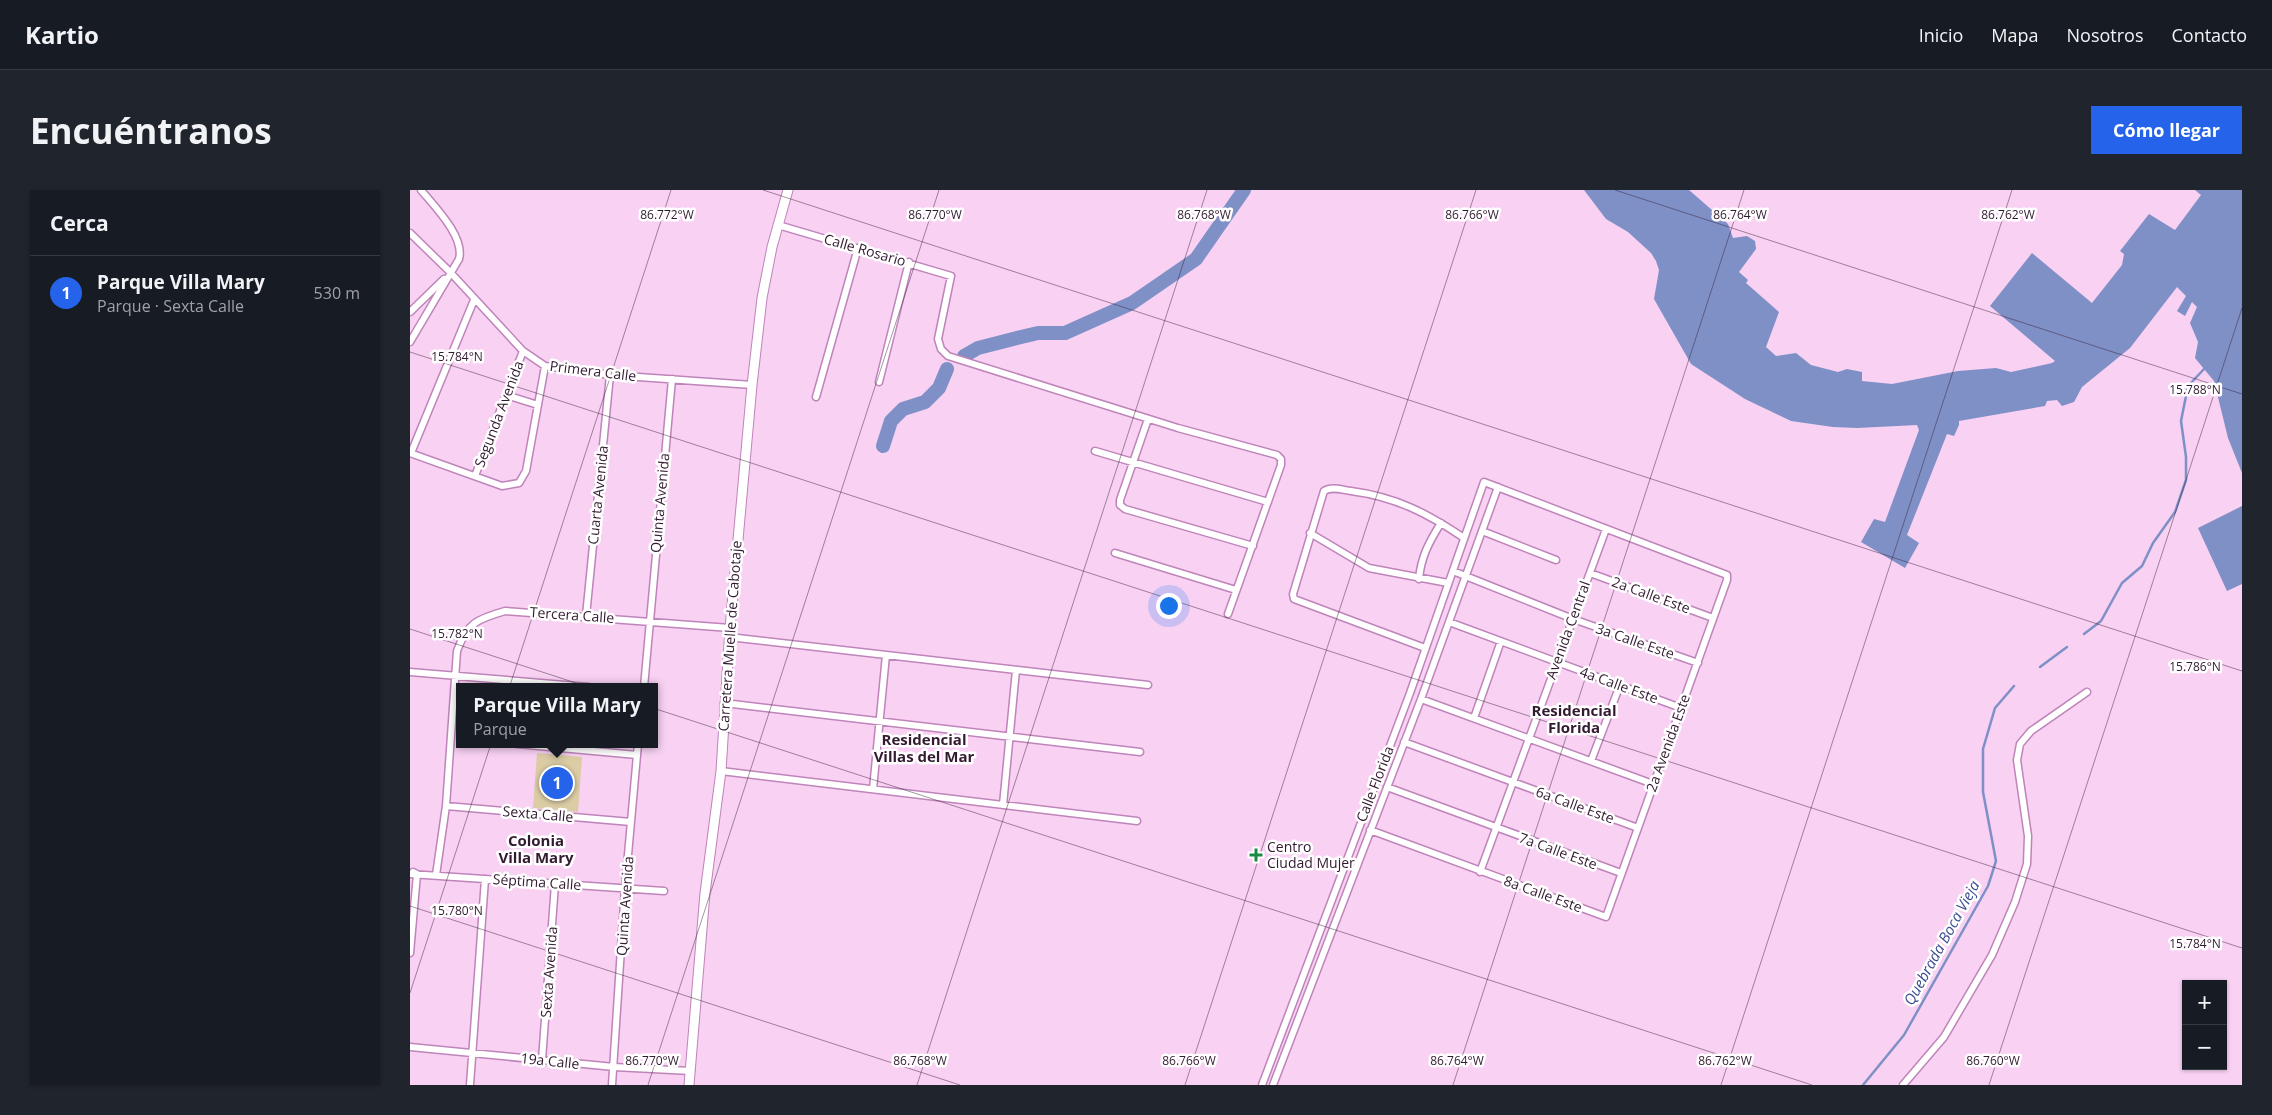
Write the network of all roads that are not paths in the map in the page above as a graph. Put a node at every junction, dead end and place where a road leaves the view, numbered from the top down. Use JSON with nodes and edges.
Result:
{"nodes":[{"id":1,"x":421,"y":190,"type":"edge"},
{"id":2,"x":788,"y":190,"type":"edge"},
{"id":3,"x":778,"y":225,"type":"junction"},
{"id":4,"x":410,"y":233,"type":"edge"},
{"id":5,"x":858,"y":248,"type":"junction"},
{"id":6,"x":909,"y":262,"type":"junction"},
{"id":7,"x":450,"y":272,"type":"junction"},
{"id":8,"x":474,"y":300,"type":"junction"},
{"id":9,"x":410,"y":312,"type":"edge"},
{"id":10,"x":410,"y":342,"type":"edge"},
{"id":11,"x":522,"y":352,"type":"junction"},
{"id":12,"x":546,"y":366,"type":"junction"},
{"id":13,"x":610,"y":375,"type":"junction"},
{"id":14,"x":672,"y":379,"type":"junction"},
{"id":15,"x":879,"y":382,"type":"dead end"},
{"id":16,"x":752,"y":386,"type":"junction"},
{"id":17,"x":506,"y":395,"type":"junction"},
{"id":18,"x":816,"y":397,"type":"dead end"},
{"id":19,"x":538,"y":405,"type":"junction"},
{"id":20,"x":1148,"y":419,"type":"junction"},
{"id":21,"x":1095,"y":451,"type":"dead end"},
{"id":22,"x":411,"y":453,"type":"edge"},
{"id":23,"x":1134,"y":462,"type":"junction"},
{"id":24,"x":475,"y":476,"type":"junction"},
{"id":25,"x":1498,"y":487,"type":"junction"},
{"id":26,"x":1268,"y":502,"type":"junction"},
{"id":27,"x":1441,"y":523,"type":"junction"},
{"id":28,"x":1606,"y":529,"type":"junction"},
{"id":29,"x":1482,"y":531,"type":"junction"},
{"id":30,"x":1310,"y":533,"type":"junction"},
{"id":31,"x":1464,"y":538,"type":"junction"},
{"id":32,"x":1253,"y":546,"type":"junction"},
{"id":33,"x":1115,"y":553,"type":"dead end"},
{"id":34,"x":1556,"y":560,"type":"dead end"},
{"id":35,"x":1453,"y":571,"type":"junction"},
{"id":36,"x":1590,"y":572,"type":"junction"},
{"id":37,"x":1466,"y":576,"type":"junction"},
{"id":38,"x":1419,"y":579,"type":"junction"},
{"id":39,"x":1448,"y":584,"type":"junction"},
{"id":40,"x":1236,"y":590,"type":"junction"},
{"id":41,"x":1228,"y":614,"type":"dead end"},
{"id":42,"x":586,"y":616,"type":"junction"},
{"id":43,"x":1573,"y":618,"type":"junction"},
{"id":44,"x":1713,"y":618,"type":"junction"},
{"id":45,"x":650,"y":621,"type":"junction"},
{"id":46,"x":1449,"y":622,"type":"junction"},
{"id":47,"x":730,"y":633,"type":"junction"},
{"id":48,"x":1501,"y":641,"type":"junction"},
{"id":49,"x":1425,"y":648,"type":"junction"},
{"id":50,"x":886,"y":655,"type":"junction"},
{"id":51,"x":1557,"y":662,"type":"junction"},
{"id":52,"x":1698,"y":663,"type":"junction"},
{"id":53,"x":1016,"y":670,"type":"junction"},
{"id":54,"x":410,"y":672,"type":"edge"},
{"id":55,"x":455,"y":675,"type":"junction"},
{"id":56,"x":544,"y":683,"type":"edge"},
{"id":57,"x":644,"y":683,"type":"edge"},
{"id":58,"x":1148,"y":684,"type":"dead end"},
{"id":59,"x":1620,"y":685,"type":"junction"},
{"id":60,"x":2086,"y":692,"type":"dead end"},
{"id":61,"x":1421,"y":698,"type":"junction"},
{"id":62,"x":724,"y":703,"type":"junction"},
{"id":63,"x":1681,"y":708,"type":"junction"},
{"id":64,"x":1474,"y":718,"type":"junction"},
{"id":65,"x":879,"y":721,"type":"junction"},
{"id":66,"x":1009,"y":736,"type":"junction"},
{"id":67,"x":451,"y":738,"type":"junction"},
{"id":68,"x":1529,"y":738,"type":"junction"},
{"id":69,"x":456,"y":739,"type":"edge"},
{"id":70,"x":1404,"y":742,"type":"junction"},
{"id":71,"x":561,"y":748,"type":"edge"},
{"id":72,"x":638,"y":748,"type":"edge"},
{"id":73,"x":1140,"y":752,"type":"dead end"},
{"id":74,"x":637,"y":755,"type":"junction"},
{"id":75,"x":1591,"y":761,"type":"junction"},
{"id":76,"x":721,"y":771,"type":"junction"},
{"id":77,"x":1512,"y":783,"type":"junction"},
{"id":78,"x":1653,"y":784,"type":"junction"},
{"id":79,"x":1387,"y":787,"type":"junction"},
{"id":80,"x":873,"y":789,"type":"junction"},
{"id":81,"x":1003,"y":804,"type":"junction"},
{"id":82,"x":446,"y":806,"type":"junction"},
{"id":83,"x":1137,"y":821,"type":"dead end"},
{"id":84,"x":631,"y":822,"type":"junction"},
{"id":85,"x":1496,"y":828,"type":"junction"},
{"id":86,"x":1638,"y":828,"type":"junction"},
{"id":87,"x":1370,"y":830,"type":"junction"},
{"id":88,"x":410,"y":870,"type":"edge"},
{"id":89,"x":1480,"y":872,"type":"junction"},
{"id":90,"x":1621,"y":873,"type":"junction"},
{"id":91,"x":413,"y":874,"type":"edge"},
{"id":92,"x":436,"y":875,"type":"junction"},
{"id":93,"x":485,"y":879,"type":"junction"},
{"id":94,"x":556,"y":884,"type":"junction"},
{"id":95,"x":625,"y":888,"type":"junction"},
{"id":96,"x":664,"y":891,"type":"dead end"},
{"id":97,"x":1606,"y":917,"type":"joint"},
{"id":98,"x":410,"y":954,"type":"edge"},
{"id":99,"x":410,"y":1047,"type":"edge"},
{"id":100,"x":474,"y":1052,"type":"junction"},
{"id":101,"x":542,"y":1060,"type":"junction"},
{"id":102,"x":614,"y":1067,"type":"junction"},
{"id":103,"x":691,"y":1071,"type":"junction"},
{"id":104,"x":470,"y":1085,"type":"edge"},
{"id":105,"x":612,"y":1085,"type":"edge"},
{"id":106,"x":690,"y":1085,"type":"edge"},
{"id":107,"x":1262,"y":1085,"type":"edge"},
{"id":108,"x":1273,"y":1085,"type":"edge"},
{"id":109,"x":1902,"y":1085,"type":"edge"}],
"edges":[{"from":1,"to":7,"type":"street"},
{"from":2,"to":3,"type":"main road","name":"Carretera Muelle de Cabotaje"},
{"from":3,"to":5,"type":"street","name":"Calle Rosario"},
{"from":3,"to":16,"type":"main road","name":"Carretera Muelle de Cabotaje"},
{"from":4,"to":7,"type":"street","name":"Primera Calle"},
{"from":5,"to":6,"type":"street","name":"Calle Rosario"},
{"from":5,"to":18,"type":"street"},
{"from":6,"to":15,"type":"street"},
{"from":6,"to":20,"type":"street","name":"Calle Rosario"},
{"from":7,"to":8,"type":"street","name":"Primera Calle"},
{"from":7,"to":9,"type":"street"},
{"from":7,"to":10,"type":"street"},
{"from":8,"to":11,"type":"street","name":"Primera Calle"},
{"from":8,"to":22,"type":"street"},
{"from":11,"to":12,"type":"street","name":"Primera Calle"},
{"from":11,"to":17,"type":"street","name":"Segunda Avenida"},
{"from":12,"to":13,"type":"street","name":"Primera Calle"},
{"from":12,"to":19,"type":"street"},
{"from":13,"to":14,"type":"street","name":"Primera Calle"},
{"from":13,"to":42,"type":"street","name":"Cuarta Avenida"},
{"from":14,"to":16,"type":"street","name":"Primera Calle"},
{"from":14,"to":45,"type":"street","name":"Quinta Avenida"},
{"from":16,"to":47,"type":"main road","name":"Carretera Muelle de Cabotaje"},
{"from":17,"to":19,"type":"street"},
{"from":17,"to":24,"type":"street","name":"Segunda Avenida"},
{"from":19,"to":24,"type":"street"},
{"from":20,"to":23,"type":"street"},
{"from":20,"to":26,"type":"street"},
{"from":21,"to":23,"type":"street"},
{"from":22,"to":24,"type":"street"},
{"from":23,"to":26,"type":"street"},
{"from":23,"to":32,"type":"street"},
{"from":25,"to":28,"type":"street"},
{"from":25,"to":29,"type":"street","name":"Calle Florida"},
{"from":25,"to":31,"type":"street","name":"Calle Florida"},
{"from":26,"to":32,"type":"street"},
{"from":27,"to":30,"type":"street"},
{"from":27,"to":31,"type":"street"},
{"from":27,"to":38,"type":"street"},
{"from":28,"to":36,"type":"street","name":"Avenida Central"},
{"from":28,"to":44,"type":"street","name":"2a Avenida Este"},
{"from":29,"to":34,"type":"street"},
{"from":29,"to":37,"type":"street","name":"Calle Florida"},
{"from":30,"to":38,"type":"street"},
{"from":30,"to":49,"type":"street"},
{"from":31,"to":35,"type":"street","name":"Calle Florida"},
{"from":32,"to":40,"type":"street"},
{"from":33,"to":40,"type":"street"},
{"from":35,"to":37,"type":"street","name":"3a Calle Este"},
{"from":35,"to":39,"type":"street","name":"Calle Florida"},
{"from":36,"to":43,"type":"street","name":"Avenida Central"},
{"from":36,"to":44,"type":"street","name":"2a Calle Este"},
{"from":37,"to":43,"type":"street","name":"3a Calle Este"},
{"from":37,"to":46,"type":"street","name":"Calle Florida"},
{"from":38,"to":39,"type":"street"},
{"from":39,"to":49,"type":"street","name":"Calle Florida"},
{"from":40,"to":41,"type":"street"},
{"from":42,"to":45,"type":"street","name":"Tercera Calle"},
{"from":42,"to":55,"type":"street","name":"Tercera Calle"},
{"from":43,"to":51,"type":"street","name":"Avenida Central"},
{"from":43,"to":52,"type":"street","name":"3a Calle Este"},
{"from":44,"to":52,"type":"street","name":"2a Avenida Este"},
{"from":45,"to":47,"type":"street","name":"Tercera Calle"},
{"from":45,"to":57,"type":"street","name":"Quinta Avenida"},
{"from":46,"to":48,"type":"street","name":"4a Calle Este"},
{"from":46,"to":61,"type":"street","name":"Calle Florida"},
{"from":47,"to":50,"type":"street","name":"Tercera Calle"},
{"from":47,"to":62,"type":"main road","name":"Carretera Muelle de Cabotaje"},
{"from":48,"to":51,"type":"street","name":"4a Calle Este"},
{"from":48,"to":64,"type":"street"},
{"from":49,"to":107,"type":"street","name":"Calle Florida"},
{"from":50,"to":53,"type":"street","name":"Tercera Calle"},
{"from":50,"to":65,"type":"street"},
{"from":51,"to":59,"type":"street","name":"4a Calle Este"},
{"from":51,"to":68,"type":"street","name":"Avenida Central"},
{"from":52,"to":63,"type":"street","name":"2a Avenida Este"},
{"from":53,"to":58,"type":"street","name":"Tercera Calle"},
{"from":53,"to":66,"type":"street"},
{"from":54,"to":55,"type":"street"},
{"from":55,"to":56,"type":"street"},
{"from":55,"to":67,"type":"street","name":"Tercera Calle"},
{"from":59,"to":63,"type":"street","name":"4a Calle Este"},
{"from":59,"to":75,"type":"street"},
{"from":60,"to":109,"type":"street"},
{"from":61,"to":64,"type":"street"},
{"from":61,"to":70,"type":"street","name":"Calle Florida"},
{"from":62,"to":65,"type":"street"},
{"from":62,"to":76,"type":"main road","name":"Carretera Muelle de Cabotaje"},
{"from":63,"to":78,"type":"street","name":"2a Avenida Este"},
{"from":64,"to":68,"type":"street"},
{"from":65,"to":66,"type":"street"},
{"from":65,"to":80,"type":"street"},
{"from":66,"to":73,"type":"street"},
{"from":66,"to":81,"type":"street"},
{"from":67,"to":69,"type":"street"},
{"from":67,"to":82,"type":"street","name":"Tercera Calle"},
{"from":68,"to":75,"type":"street"},
{"from":68,"to":77,"type":"street","name":"Avenida Central"},
{"from":70,"to":77,"type":"street","name":"6a Calle Este"},
{"from":70,"to":79,"type":"street","name":"Calle Florida"},
{"from":71,"to":74,"type":"street"},
{"from":72,"to":74,"type":"street","name":"Quinta Avenida"},
{"from":74,"to":84,"type":"street","name":"Quinta Avenida"},
{"from":75,"to":78,"type":"street"},
{"from":76,"to":80,"type":"street"},
{"from":76,"to":103,"type":"main road","name":"Carretera Muelle de Cabotaje"},
{"from":77,"to":85,"type":"street","name":"Avenida Central"},
{"from":77,"to":86,"type":"street","name":"6a Calle Este"},
{"from":78,"to":86,"type":"street","name":"2a Avenida Este"},
{"from":79,"to":85,"type":"street","name":"7a Calle Este"},
{"from":79,"to":87,"type":"street","name":"Calle Florida"},
{"from":80,"to":81,"type":"street"},
{"from":81,"to":83,"type":"street"},
{"from":82,"to":84,"type":"street","name":"Sexta Calle"},
{"from":82,"to":92,"type":"street","name":"Tercera Calle"},
{"from":84,"to":95,"type":"street","name":"Quinta Avenida"},
{"from":85,"to":89,"type":"street","name":"Avenida Central"},
{"from":85,"to":90,"type":"street","name":"7a Calle Este"},
{"from":86,"to":90,"type":"street","name":"2a Avenida Este"},
{"from":87,"to":89,"type":"street","name":"8a Calle Este"},
{"from":87,"to":108,"type":"street","name":"Calle Florida"},
{"from":88,"to":91,"type":"street"},
{"from":89,"to":97,"type":"street","name":"8a Calle Este"},
{"from":90,"to":97,"type":"street","name":"2a Avenida Este"},
{"from":91,"to":92,"type":"street","name":"Séptima Calle"},
{"from":91,"to":98,"type":"street"},
{"from":92,"to":93,"type":"street","name":"Séptima Calle"},
{"from":93,"to":94,"type":"street","name":"Séptima Calle"},
{"from":93,"to":100,"type":"street"},
{"from":94,"to":95,"type":"street","name":"Séptima Calle"},
{"from":94,"to":101,"type":"street","name":"Sexta Avenida"},
{"from":95,"to":96,"type":"street","name":"Séptima Calle"},
{"from":95,"to":102,"type":"street","name":"Quinta Avenida"},
{"from":99,"to":100,"type":"street","name":"19a Calle"},
{"from":100,"to":101,"type":"street","name":"19a Calle"},
{"from":100,"to":104,"type":"street"},
{"from":101,"to":102,"type":"street","name":"19a Calle"},
{"from":102,"to":103,"type":"street","name":"19a Calle"},
{"from":102,"to":105,"type":"street","name":"Quinta Avenida"},
{"from":103,"to":106,"type":"main road","name":"Carretera Muelle de Cabotaje"}]}
